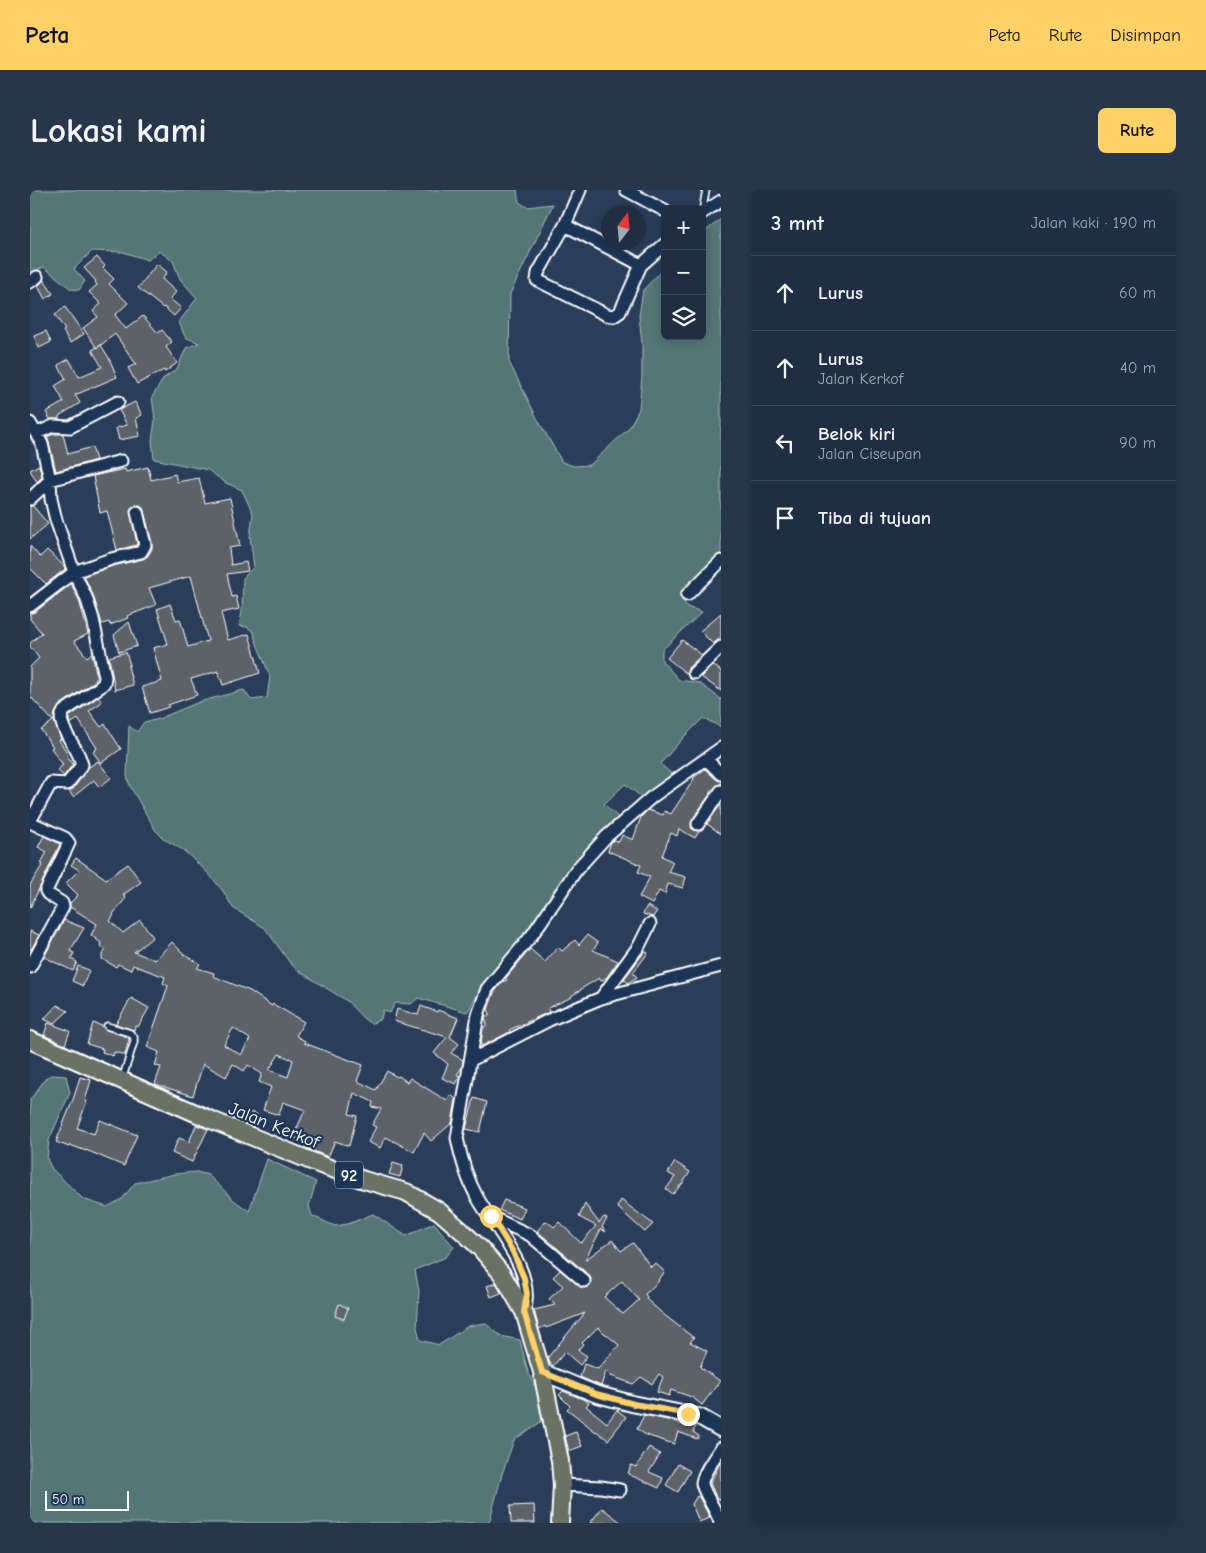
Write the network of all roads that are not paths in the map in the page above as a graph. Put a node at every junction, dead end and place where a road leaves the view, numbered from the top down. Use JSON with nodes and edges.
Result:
{"nodes":[{"id":1,"x":580,"y":190,"type":"edge"},
{"id":2,"x":626,"y":190,"type":"edge"},
{"id":3,"x":706,"y":190,"type":"edge"},
{"id":4,"x":721,"y":201,"type":"edge"},
{"id":5,"x":703,"y":205,"type":"edge"},
{"id":6,"x":661,"y":209,"type":"edge"},
{"id":7,"x":706,"y":210,"type":"edge"},
{"id":8,"x":565,"y":225,"type":"junction"},
{"id":9,"x":661,"y":248,"type":"edge"},
{"id":10,"x":641,"y":266,"type":"junction"},
{"id":11,"x":118,"y":402,"type":"dead end"},
{"id":12,"x":30,"y":423,"type":"edge"},
{"id":13,"x":37,"y":433,"type":"junction"},
{"id":14,"x":121,"y":461,"type":"dead end"},
{"id":15,"x":50,"y":480,"type":"junction"},
{"id":16,"x":30,"y":500,"type":"edge"},
{"id":17,"x":137,"y":512,"type":"dead end"},
{"id":18,"x":721,"y":561,"type":"edge"},
{"id":19,"x":74,"y":572,"type":"junction"},
{"id":20,"x":687,"y":595,"type":"dead end"},
{"id":21,"x":30,"y":606,"type":"edge"},
{"id":22,"x":721,"y":647,"type":"edge"},
{"id":23,"x":694,"y":674,"type":"dead end"},
{"id":24,"x":721,"y":748,"type":"edge"},
{"id":25,"x":706,"y":758,"type":"junction"},
{"id":26,"x":721,"y":774,"type":"edge"},
{"id":27,"x":721,"y":791,"type":"edge"},
{"id":28,"x":698,"y":824,"type":"dead end"},
{"id":29,"x":650,"y":924,"type":"dead end"},
{"id":30,"x":721,"y":966,"type":"edge"},
{"id":31,"x":30,"y":967,"type":"edge"},
{"id":32,"x":601,"y":998,"type":"junction"},
{"id":33,"x":107,"y":1026,"type":"dead end"},
{"id":34,"x":30,"y":1040,"type":"edge"},
{"id":35,"x":471,"y":1060,"type":"junction"},
{"id":36,"x":121,"y":1081,"type":"junction"},
{"id":37,"x":491,"y":1216,"type":"junction"},
{"id":38,"x":584,"y":1281,"type":"dead end"},
{"id":39,"x":524,"y":1312,"type":"junction"},
{"id":40,"x":542,"y":1372,"type":"junction"},
{"id":41,"x":721,"y":1429,"type":"edge"},
{"id":42,"x":721,"y":1448,"type":"edge"},
{"id":43,"x":562,"y":1485,"type":"junction"},
{"id":44,"x":620,"y":1490,"type":"dead end"},
{"id":45,"x":560,"y":1523,"type":"edge"},
{"id":46,"x":720,"y":1523,"type":"edge"}],
"edges":[{"from":1,"to":8,"type":"street"},
{"from":2,"to":6,"type":"street"},
{"from":3,"to":5,"type":"lane"},
{"from":4,"to":7,"type":"street"},
{"from":8,"to":10,"type":"street"},
{"from":8,"to":10,"type":"street"},
{"from":9,"to":10,"type":"street"},
{"from":11,"to":13,"type":"street"},
{"from":12,"to":13,"type":"street"},
{"from":13,"to":15,"type":"street"},
{"from":14,"to":15,"type":"street"},
{"from":15,"to":16,"type":"street"},
{"from":15,"to":19,"type":"street"},
{"from":17,"to":19,"type":"street"},
{"from":18,"to":20,"type":"street"},
{"from":19,"to":21,"type":"street"},
{"from":19,"to":31,"type":"street"},
{"from":22,"to":23,"type":"street"},
{"from":24,"to":25,"type":"street"},
{"from":25,"to":26,"type":"street"},
{"from":25,"to":35,"type":"street"},
{"from":27,"to":28,"type":"street"},
{"from":29,"to":32,"type":"street"},
{"from":30,"to":32,"type":"street"},
{"from":32,"to":35,"type":"street"},
{"from":33,"to":36,"type":"lane"},
{"from":34,"to":36,"type":"main road","name":"Jalan Kerkof","number":"92"},
{"from":35,"to":37,"type":"street"},
{"from":36,"to":39,"type":"main road","name":"Jalan Kerkof","number":"92"},
{"from":37,"to":38,"type":"street"},
{"from":37,"to":39,"type":"street"},
{"from":39,"to":40,"type":"main road","name":"Jalan Kerkof","number":"92"},
{"from":40,"to":41,"type":"main road"},
{"from":40,"to":43,"type":"main road","name":"Jalan Kerkof","number":"92"},
{"from":42,"to":46,"type":"street"},
{"from":43,"to":44,"type":"street"},
{"from":43,"to":45,"type":"main road","name":"Jalan Kerkof","number":"92"}]}
